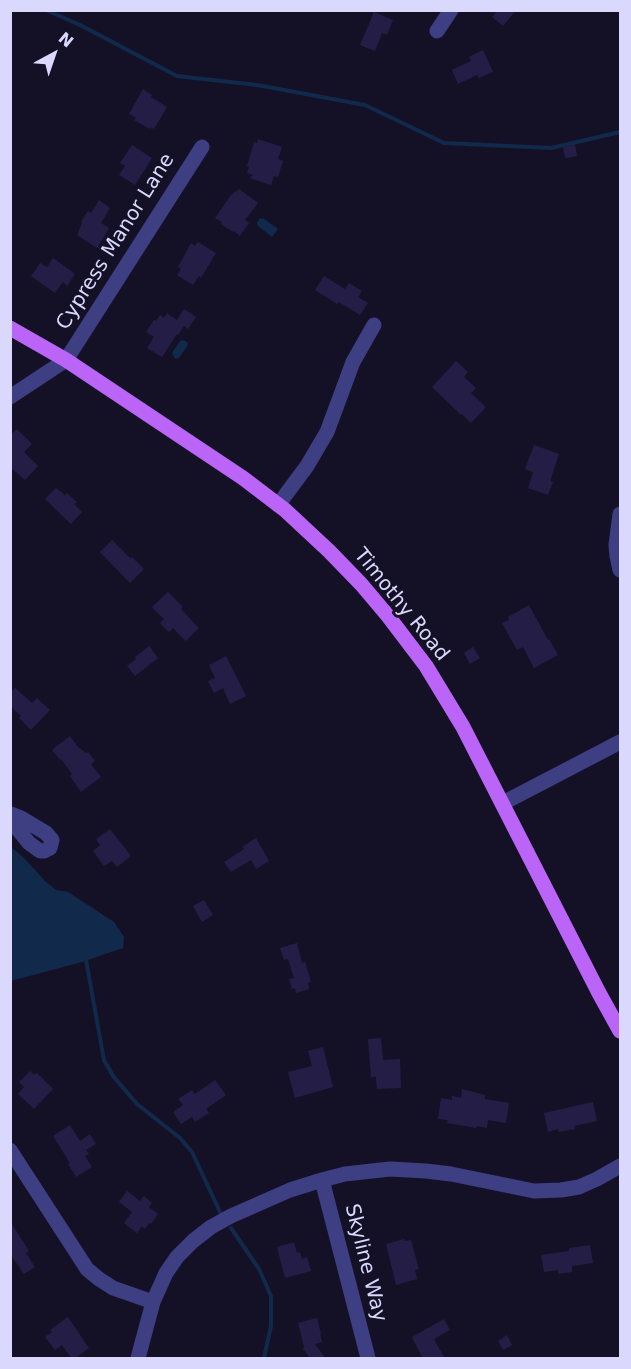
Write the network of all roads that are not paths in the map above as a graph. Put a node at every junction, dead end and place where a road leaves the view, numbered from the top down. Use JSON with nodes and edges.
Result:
{"nodes":[{"id":1,"x":451,"y":10,"type":"edge"},
{"id":2,"x":437,"y":31,"type":"dead end"},
{"id":3,"x":202,"y":147,"type":"dead end"},
{"id":4,"x":374,"y":325,"type":"dead end"},
{"id":5,"x":10,"y":328,"type":"edge"},
{"id":6,"x":66,"y":360,"type":"junction"},
{"id":7,"x":10,"y":397,"type":"edge"},
{"id":8,"x":278,"y":505,"type":"junction"},
{"id":9,"x":621,"y":514,"type":"edge"},
{"id":10,"x":619,"y":529,"type":"edge"},
{"id":11,"x":621,"y":570,"type":"edge"},
{"id":12,"x":621,"y":742,"type":"edge"},
{"id":13,"x":503,"y":803,"type":"junction"},
{"id":14,"x":621,"y":1031,"type":"edge"},
{"id":15,"x":11,"y":1152,"type":"edge"},
{"id":16,"x":621,"y":1166,"type":"edge"},
{"id":17,"x":322,"y":1180,"type":"junction"},
{"id":18,"x":153,"y":1302,"type":"junction"},
{"id":19,"x":368,"y":1358,"type":"edge"},
{"id":20,"x":138,"y":1359,"type":"edge"}],
"edges":[{"from":1,"to":2,"type":"street"},
{"from":3,"to":6,"type":"street","name":"Cypress Manor Lane"},
{"from":4,"to":8,"type":"street"},
{"from":5,"to":6,"type":"main road","name":"Timothy Road"},
{"from":6,"to":7,"type":"street"},
{"from":6,"to":8,"type":"main road","name":"Timothy Road"},
{"from":8,"to":13,"type":"main road","name":"Timothy Road"},
{"from":9,"to":10,"type":"street"},
{"from":10,"to":11,"type":"street"},
{"from":12,"to":13,"type":"street"},
{"from":13,"to":14,"type":"main road","name":"Timothy Road"},
{"from":15,"to":18,"type":"street"},
{"from":16,"to":17,"type":"street"},
{"from":17,"to":18,"type":"street"},
{"from":17,"to":19,"type":"street","name":"Skyline Way"},
{"from":18,"to":20,"type":"street"}]}
